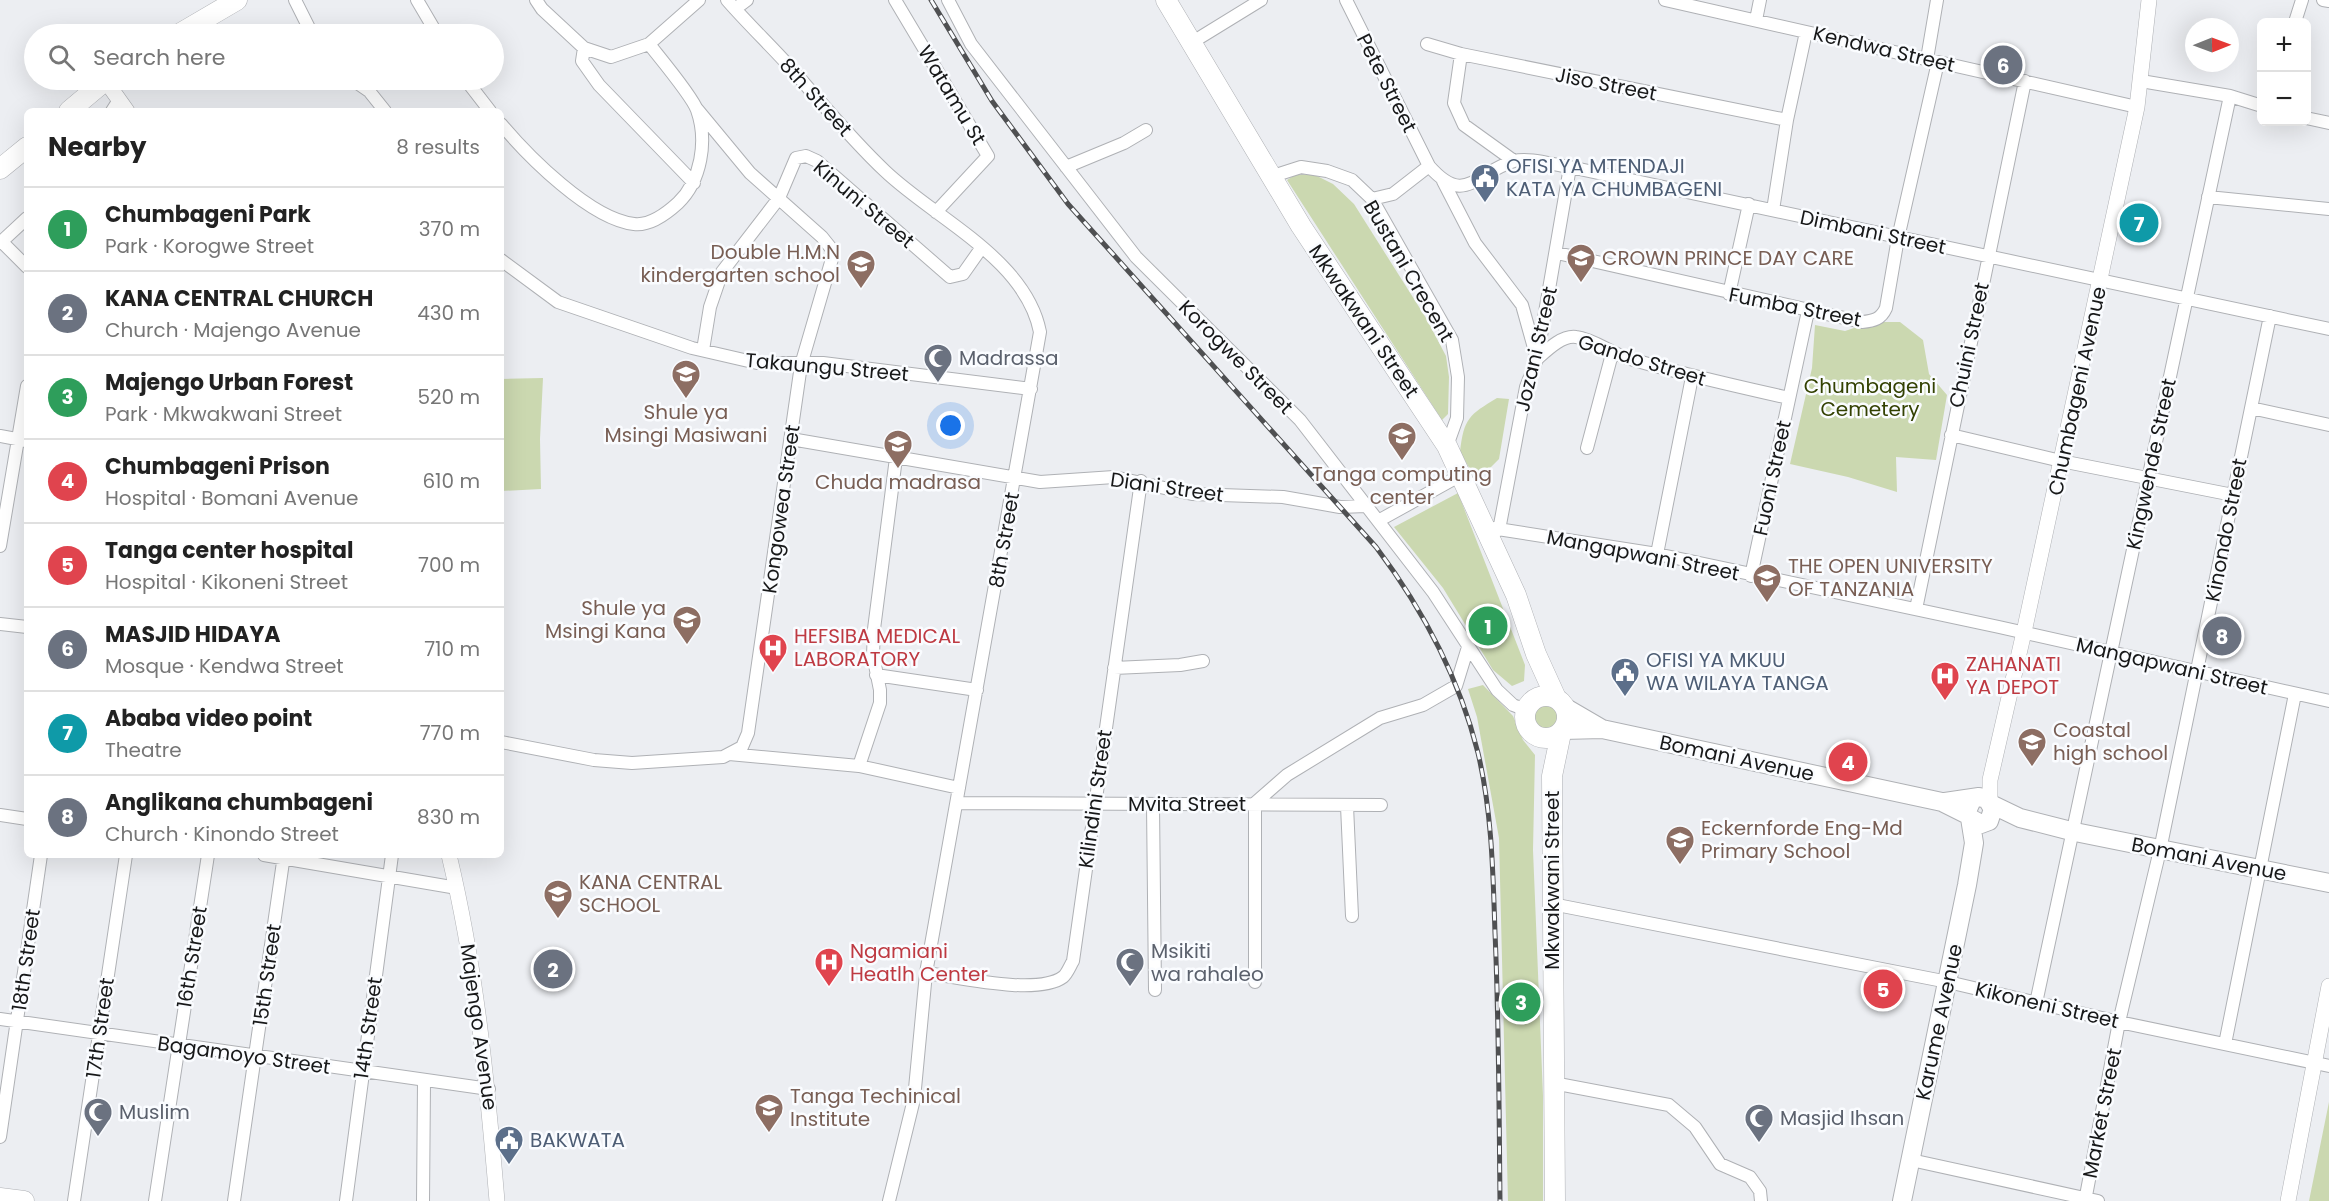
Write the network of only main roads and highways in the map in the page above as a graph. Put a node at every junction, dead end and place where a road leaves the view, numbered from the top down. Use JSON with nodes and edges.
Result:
{"nodes":[{"id":1,"x":237,"y":0,"type":"edge"},
{"id":2,"x":1166,"y":0,"type":"edge"},
{"id":3,"x":196,"y":24,"type":"edge"},
{"id":4,"x":94,"y":90,"type":"edge"},
{"id":5,"x":73,"y":108,"type":"edge"},
{"id":6,"x":24,"y":149,"type":"edge"},
{"id":7,"x":0,"y":169,"type":"edge"},
{"id":8,"x":1536,"y":654,"type":"junction"},
{"id":9,"x":1561,"y":703,"type":"junction"},
{"id":10,"x":1529,"y":706,"type":"junction"},
{"id":11,"x":1602,"y":729,"type":"junction"},
{"id":12,"x":1562,"y":732,"type":"junction"},
{"id":13,"x":1535,"y":736,"type":"junction"},
{"id":14,"x":1552,"y":776,"type":"junction"},
{"id":15,"x":1980,"y":810,"type":"junction"},
{"id":16,"x":2329,"y":883,"type":"edge"},
{"id":17,"x":0,"y":1198,"type":"edge"},
{"id":18,"x":24,"y":1201,"type":"edge"},
{"id":19,"x":1555,"y":1201,"type":"edge"},
{"id":20,"x":1902,"y":1201,"type":"edge"}],
"edges":[{"from":1,"to":3,"type":"main road"},
{"from":2,"to":8,"type":"main road","name":"Mkwakwani Street"},
{"from":4,"to":5,"type":"main road"},
{"from":6,"to":7,"type":"main road"},
{"from":8,"to":9,"type":"main road","name":"Mkwakwani Street"},
{"from":8,"to":10,"type":"main road"},
{"from":9,"to":10,"type":"main road"},
{"from":9,"to":11,"type":"main road"},
{"from":9,"to":12,"type":"main road"},
{"from":10,"to":13,"type":"main road"},
{"from":11,"to":12,"type":"main road"},
{"from":11,"to":15,"type":"main road","name":"Bomani Avenue"},
{"from":12,"to":13,"type":"main road"},
{"from":12,"to":14,"type":"main road"},
{"from":13,"to":14,"type":"main road"},
{"from":14,"to":19,"type":"main road","name":"Mkwakwani Street"},
{"from":15,"to":16,"type":"main road","name":"Bomani Avenue"},
{"from":15,"to":20,"type":"main road","name":"Karume Avenue"},
{"from":17,"to":18,"type":"main road"}]}
